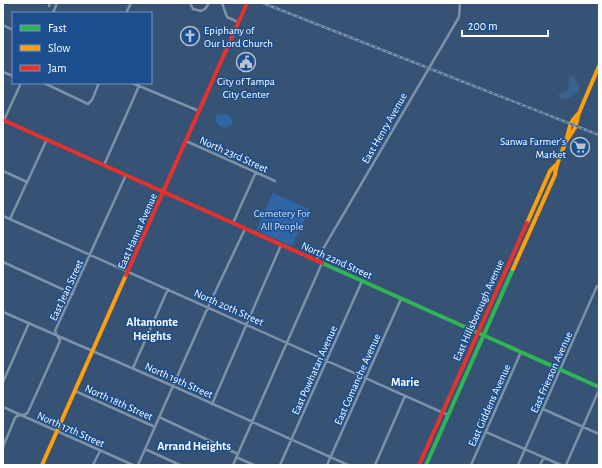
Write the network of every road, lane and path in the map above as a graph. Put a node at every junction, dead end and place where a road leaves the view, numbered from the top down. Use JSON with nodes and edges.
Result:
{"nodes":[{"id":1,"x":131,"y":3,"type":"edge"},
{"id":2,"x":190,"y":3,"type":"edge"},
{"id":3,"x":208,"y":3,"type":"edge"},
{"id":4,"x":222,"y":3,"type":"edge"},
{"id":5,"x":247,"y":3,"type":"edge"},
{"id":6,"x":459,"y":3,"type":"edge"},
{"id":7,"x":126,"y":12,"type":"edge"},
{"id":8,"x":238,"y":22,"type":"junction"},
{"id":9,"x":3,"y":25,"type":"edge"},
{"id":10,"x":12,"y":30,"type":"edge"},
{"id":11,"x":599,"y":66,"type":"edge"},
{"id":12,"x":21,"y":84,"type":"edge"},
{"id":13,"x":46,"y":84,"type":"edge"},
{"id":14,"x":99,"y":84,"type":"edge"},
{"id":15,"x":134,"y":84,"type":"edge"},
{"id":16,"x":139,"y":86,"type":"junction"},
{"id":17,"x":199,"y":111,"type":"junction"},
{"id":18,"x":4,"y":121,"type":"edge"},
{"id":19,"x":47,"y":139,"type":"junction"},
{"id":20,"x":186,"y":141,"type":"junction"},
{"id":21,"x":104,"y":165,"type":"junction"},
{"id":22,"x":556,"y":165,"type":"junction"},
{"id":23,"x":3,"y":171,"type":"edge"},
{"id":24,"x":256,"y":172,"type":"junction"},
{"id":25,"x":126,"y":175,"type":"junction"},
{"id":26,"x":275,"y":181,"type":"dead end"},
{"id":27,"x":27,"y":182,"type":"junction"},
{"id":28,"x":164,"y":192,"type":"junction"},
{"id":29,"x":3,"y":216,"type":"edge"},
{"id":30,"x":10,"y":219,"type":"junction"},
{"id":31,"x":233,"y":223,"type":"junction"},
{"id":32,"x":245,"y":229,"type":"junction"},
{"id":33,"x":282,"y":245,"type":"junction"},
{"id":34,"x":90,"y":255,"type":"junction"},
{"id":35,"x":316,"y":261,"type":"junction"},
{"id":36,"x":3,"y":262,"type":"edge"},
{"id":37,"x":322,"y":263,"type":"junction"},
{"id":38,"x":128,"y":271,"type":"junction"},
{"id":39,"x":362,"y":281,"type":"junction"},
{"id":40,"x":598,"y":286,"type":"edge"},
{"id":41,"x":168,"y":289,"type":"junction"},
{"id":42,"x":73,"y":294,"type":"junction"},
{"id":43,"x":401,"y":299,"type":"junction"},
{"id":44,"x":208,"y":307,"type":"junction"},
{"id":45,"x":3,"y":312,"type":"edge"},
{"id":46,"x":29,"y":323,"type":"junction"},
{"id":47,"x":247,"y":324,"type":"junction"},
{"id":48,"x":477,"y":333,"type":"junction"},
{"id":49,"x":58,"y":336,"type":"junction"},
{"id":50,"x":484,"y":336,"type":"junction"},
{"id":51,"x":287,"y":342,"type":"junction"},
{"id":52,"x":93,"y":352,"type":"junction"},
{"id":53,"x":521,"y":352,"type":"junction"},
{"id":54,"x":326,"y":360,"type":"junction"},
{"id":55,"x":133,"y":368,"type":"junction"},
{"id":56,"x":561,"y":370,"type":"junction"},
{"id":57,"x":366,"y":378,"type":"junction"},
{"id":58,"x":3,"y":382,"type":"edge"},
{"id":59,"x":173,"y":386,"type":"junction"},
{"id":60,"x":599,"y":387,"type":"edge"},
{"id":61,"x":599,"y":390,"type":"edge"},
{"id":62,"x":75,"y":391,"type":"junction"},
{"id":63,"x":405,"y":396,"type":"junction"},
{"id":64,"x":212,"y":404,"type":"junction"},
{"id":65,"x":3,"y":407,"type":"edge"},
{"id":66,"x":543,"y":410,"type":"junction"},
{"id":67,"x":442,"y":412,"type":"junction"},
{"id":68,"x":21,"y":415,"type":"junction"},
{"id":69,"x":448,"y":415,"type":"junction"},
{"id":70,"x":159,"y":418,"type":"junction"},
{"id":71,"x":252,"y":422,"type":"junction"},
{"id":72,"x":155,"y":427,"type":"junction"},
{"id":73,"x":583,"y":427,"type":"junction"},
{"id":74,"x":57,"y":431,"type":"junction"},
{"id":75,"x":486,"y":432,"type":"junction"},
{"id":76,"x":599,"y":434,"type":"edge"},
{"id":77,"x":291,"y":440,"type":"junction"},
{"id":78,"x":3,"y":447,"type":"edge"},
{"id":79,"x":145,"y":449,"type":"junction"},
{"id":80,"x":525,"y":449,"type":"junction"},
{"id":81,"x":100,"y":451,"type":"junction"},
{"id":82,"x":237,"y":455,"type":"junction"},
{"id":83,"x":331,"y":457,"type":"junction"},
{"id":84,"x":544,"y":457,"type":"junction"},
{"id":85,"x":42,"y":465,"type":"edge"},
{"id":86,"x":93,"y":465,"type":"edge"},
{"id":87,"x":133,"y":465,"type":"edge"},
{"id":88,"x":138,"y":465,"type":"edge"},
{"id":89,"x":180,"y":465,"type":"edge"},
{"id":90,"x":232,"y":465,"type":"edge"},
{"id":91,"x":254,"y":465,"type":"edge"},
{"id":92,"x":280,"y":465,"type":"edge"},
{"id":93,"x":327,"y":465,"type":"edge"},
{"id":94,"x":348,"y":465,"type":"edge"},
{"id":95,"x":375,"y":465,"type":"edge"},
{"id":96,"x":419,"y":465,"type":"edge"},
{"id":97,"x":426,"y":465,"type":"edge"},
{"id":98,"x":471,"y":465,"type":"edge"},
{"id":99,"x":518,"y":465,"type":"edge"},
{"id":100,"x":540,"y":465,"type":"edge"},
{"id":101,"x":561,"y":465,"type":"edge"},
{"id":102,"x":566,"y":465,"type":"edge"}],
"edges":[{"from":1,"to":7,"type":"street"},
{"from":2,"to":3,"type":"street"},
{"from":4,"to":8,"type":"street"},
{"from":5,"to":8,"type":"street","name":"East Hanna Avenue"},
{"from":6,"to":35,"type":"street","name":"East Henry Avenue"},
{"from":8,"to":17,"type":"street","name":"East Hanna Avenue"},
{"from":9,"to":10,"type":"street"},
{"from":11,"to":22,"type":"street","name":"East Hillsborough Avenue"},
{"from":12,"to":18,"type":"street"},
{"from":13,"to":14,"type":"street"},
{"from":15,"to":16,"type":"street"},
{"from":16,"to":17,"type":"street"},
{"from":16,"to":21,"type":"street"},
{"from":17,"to":20,"type":"street","name":"East Hanna Avenue"},
{"from":18,"to":19,"type":"street","name":"North 22nd Street"},
{"from":19,"to":21,"type":"street","name":"North 22nd Street"},
{"from":19,"to":27,"type":"street"},
{"from":20,"to":24,"type":"street","name":"North 23rd Street"},
{"from":20,"to":28,"type":"street","name":"East Hanna Avenue"},
{"from":21,"to":25,"type":"street","name":"North 22nd Street"},
{"from":22,"to":48,"type":"street","name":"East Hillsborough Avenue"},
{"from":22,"to":50,"type":"street","name":"East Hillsborough Avenue"},
{"from":23,"to":27,"type":"street"},
{"from":24,"to":26,"type":"street","name":"North 23rd Street"},
{"from":24,"to":31,"type":"street"},
{"from":25,"to":28,"type":"street","name":"North 22nd Street"},
{"from":25,"to":34,"type":"street","name":"East Jean Street"},
{"from":27,"to":30,"type":"street"},
{"from":28,"to":31,"type":"street","name":"North 22nd Street"},
{"from":28,"to":38,"type":"street","name":"East Hanna Avenue"},
{"from":29,"to":30,"type":"street","name":"North 20th Street"},
{"from":30,"to":34,"type":"street","name":"North 20th Street"},
{"from":31,"to":32,"type":"street","name":"North 22nd Street"},
{"from":32,"to":33,"type":"street","name":"North 22nd Street"},
{"from":32,"to":44,"type":"street"},
{"from":33,"to":35,"type":"street","name":"North 22nd Street"},
{"from":33,"to":47,"type":"street"},
{"from":34,"to":38,"type":"street","name":"North 20th Street"},
{"from":34,"to":42,"type":"street","name":"East Jean Street"},
{"from":35,"to":37,"type":"street","name":"North 22nd Street"},
{"from":36,"to":42,"type":"street"},
{"from":37,"to":39,"type":"street","name":"North 22nd Street"},
{"from":37,"to":51,"type":"street"},
{"from":38,"to":41,"type":"street","name":"North 20th Street"},
{"from":38,"to":52,"type":"street","name":"East Hanna Avenue"},
{"from":39,"to":43,"type":"street","name":"North 22nd Street"},
{"from":39,"to":54,"type":"street","name":"East Powhatan Avenue"},
{"from":40,"to":56,"type":"street","name":"East Frierson Avenue"},
{"from":41,"to":44,"type":"street","name":"North 20th Street"},
{"from":41,"to":55,"type":"street"},
{"from":42,"to":49,"type":"street","name":"East Jean Street"},
{"from":43,"to":48,"type":"street","name":"North 22nd Street"},
{"from":43,"to":57,"type":"street","name":"East Comanche Avenue"},
{"from":44,"to":47,"type":"street","name":"North 20th Street"},
{"from":44,"to":59,"type":"street"},
{"from":45,"to":46,"type":"street","name":"North 19th Street"},
{"from":46,"to":49,"type":"street","name":"North 19th Street"},
{"from":46,"to":58,"type":"street"},
{"from":47,"to":51,"type":"street","name":"North 20th Street"},
{"from":47,"to":64,"type":"street"},
{"from":48,"to":50,"type":"street","name":"North 22nd Street"},
{"from":48,"to":67,"type":"street","name":"East Hillsborough Avenue"},
{"from":49,"to":52,"type":"street","name":"North 19th Street"},
{"from":49,"to":68,"type":"street","name":"East Jean Street"},
{"from":50,"to":53,"type":"street","name":"North 22nd Street"},
{"from":50,"to":69,"type":"street","name":"East Hillsborough Avenue"},
{"from":51,"to":54,"type":"street","name":"North 20th Street"},
{"from":51,"to":71,"type":"street"},
{"from":52,"to":55,"type":"street","name":"North 19th Street"},
{"from":52,"to":62,"type":"street","name":"East Hanna Avenue"},
{"from":53,"to":56,"type":"street","name":"North 22nd Street"},
{"from":53,"to":75,"type":"street","name":"East Giddens Avenue"},
{"from":54,"to":57,"type":"street","name":"North 20th Street"},
{"from":54,"to":77,"type":"street","name":"East Powhatan Avenue"},
{"from":55,"to":59,"type":"street","name":"North 19th Street"},
{"from":56,"to":60,"type":"street","name":"North 22nd Street"},
{"from":56,"to":66,"type":"street","name":"East Frierson Avenue"},
{"from":57,"to":63,"type":"street","name":"North 20th Street"},
{"from":57,"to":83,"type":"street","name":"East Comanche Avenue"},
{"from":59,"to":64,"type":"street","name":"North 19th Street"},
{"from":59,"to":70,"type":"street"},
{"from":61,"to":73,"type":"street"},
{"from":62,"to":72,"type":"street","name":"North 18th Street"},
{"from":62,"to":74,"type":"street","name":"East Hanna Avenue"},
{"from":63,"to":67,"type":"street","name":"North 20th Street"},
{"from":63,"to":95,"type":"street"},
{"from":64,"to":71,"type":"street","name":"North 19th Street"},
{"from":65,"to":68,"type":"street","name":"North 17th Street"},
{"from":66,"to":73,"type":"street"},
{"from":66,"to":80,"type":"street","name":"East Frierson Avenue"},
{"from":67,"to":69,"type":"street","name":"North 20th Street"},
{"from":67,"to":96,"type":"street","name":"East Hillsborough Avenue"},
{"from":68,"to":74,"type":"street","name":"North 17th Street"},
{"from":68,"to":78,"type":"street","name":"East Jean Street"},
{"from":69,"to":97,"type":"street","name":"East Hillsborough Avenue"},
{"from":70,"to":72,"type":"street"},
{"from":70,"to":82,"type":"street","name":"North 18th Street"},
{"from":71,"to":77,"type":"street","name":"North 19th Street"},
{"from":71,"to":82,"type":"street"},
{"from":72,"to":79,"type":"street"},
{"from":73,"to":76,"type":"street"},
{"from":73,"to":102,"type":"street"},
{"from":74,"to":81,"type":"street","name":"North 17th Street"},
{"from":74,"to":85,"type":"street","name":"East Hanna Avenue"},
{"from":75,"to":80,"type":"street"},
{"from":75,"to":98,"type":"street","name":"East Giddens Avenue"},
{"from":77,"to":83,"type":"street","name":"North 19th Street"},
{"from":77,"to":92,"type":"street","name":"East Powhatan Avenue"},
{"from":79,"to":88,"type":"street"},
{"from":79,"to":89,"type":"street"},
{"from":80,"to":84,"type":"street"},
{"from":80,"to":99,"type":"street","name":"East Frierson Avenue"},
{"from":81,"to":86,"type":"street"},
{"from":81,"to":87,"type":"street","name":"North 17th Street"},
{"from":82,"to":90,"type":"street"},
{"from":82,"to":91,"type":"street","name":"North 18th Street"},
{"from":83,"to":93,"type":"street","name":"East Comanche Avenue"},
{"from":83,"to":94,"type":"street","name":"North 19th Street"},
{"from":84,"to":100,"type":"street"},
{"from":84,"to":101,"type":"street"}]}
